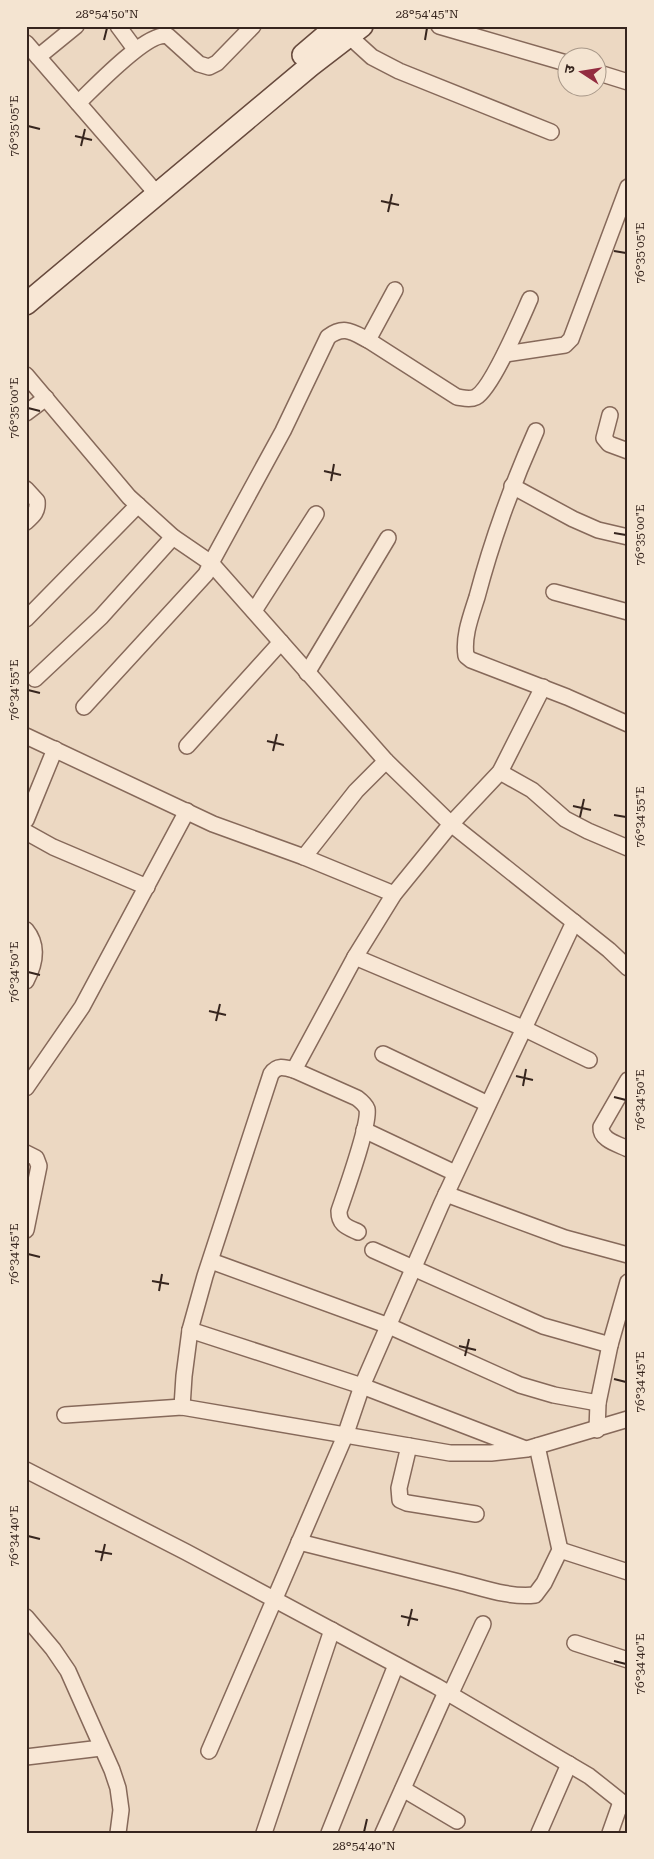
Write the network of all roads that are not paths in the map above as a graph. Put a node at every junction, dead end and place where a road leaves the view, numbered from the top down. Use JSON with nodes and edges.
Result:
{"nodes":[{"id":1,"x":76,"y":26,"type":"edge"},
{"id":2,"x":118,"y":26,"type":"edge"},
{"id":3,"x":253,"y":26,"type":"edge"},
{"id":4,"x":439,"y":26,"type":"edge"},
{"id":5,"x":350,"y":30,"type":"edge"},
{"id":6,"x":26,"y":43,"type":"edge"},
{"id":7,"x":135,"y":49,"type":"junction"},
{"id":8,"x":38,"y":57,"type":"junction"},
{"id":9,"x":556,"y":60,"type":"edge"},
{"id":10,"x":606,"y":75,"type":"edge"},
{"id":11,"x":628,"y":82,"type":"edge"},
{"id":12,"x":78,"y":103,"type":"junction"},
{"id":13,"x":551,"y":132,"type":"dead end"},
{"id":14,"x":628,"y":187,"type":"edge"},
{"id":15,"x":153,"y":189,"type":"junction"},
{"id":16,"x":26,"y":286,"type":"edge"},
{"id":17,"x":395,"y":290,"type":"dead end"},
{"id":18,"x":530,"y":299,"type":"dead end"},
{"id":19,"x":26,"y":304,"type":"edge"},
{"id":20,"x":368,"y":340,"type":"junction"},
{"id":21,"x":505,"y":354,"type":"junction"},
{"id":22,"x":26,"y":375,"type":"edge"},
{"id":23,"x":46,"y":398,"type":"junction"},
{"id":24,"x":26,"y":413,"type":"edge"},
{"id":25,"x":610,"y":415,"type":"dead end"},
{"id":26,"x":536,"y":431,"type":"dead end"},
{"id":27,"x":628,"y":451,"type":"edge"},
{"id":28,"x":512,"y":486,"type":"junction"},
{"id":29,"x":26,"y":489,"type":"edge"},
{"id":30,"x":138,"y":505,"type":"junction"},
{"id":31,"x":316,"y":514,"type":"dead end"},
{"id":32,"x":26,"y":522,"type":"edge"},
{"id":33,"x":173,"y":537,"type":"junction"},
{"id":34,"x":388,"y":538,"type":"dead end"},
{"id":35,"x":628,"y":538,"type":"edge"},
{"id":36,"x":210,"y":563,"type":"junction"},
{"id":37,"x":554,"y":592,"type":"dead end"},
{"id":38,"x":254,"y":611,"type":"junction"},
{"id":39,"x":628,"y":612,"type":"edge"},
{"id":40,"x":26,"y":619,"type":"edge"},
{"id":41,"x":281,"y":642,"type":"junction"},
{"id":42,"x":307,"y":673,"type":"junction"},
{"id":43,"x":35,"y":679,"type":"dead end"},
{"id":44,"x":543,"y":687,"type":"junction"},
{"id":45,"x":84,"y":707,"type":"dead end"},
{"id":46,"x":628,"y":724,"type":"edge"},
{"id":47,"x":26,"y":736,"type":"edge"},
{"id":48,"x":187,"y":746,"type":"dead end"},
{"id":49,"x":54,"y":749,"type":"junction"},
{"id":50,"x":386,"y":761,"type":"junction"},
{"id":51,"x":500,"y":772,"type":"junction"},
{"id":52,"x":187,"y":811,"type":"junction"},
{"id":53,"x":26,"y":820,"type":"edge"},
{"id":54,"x":451,"y":824,"type":"junction"},
{"id":55,"x":26,"y":832,"type":"edge"},
{"id":56,"x":628,"y":848,"type":"edge"},
{"id":57,"x":304,"y":857,"type":"junction"},
{"id":58,"x":147,"y":887,"type":"junction"},
{"id":59,"x":394,"y":894,"type":"junction"},
{"id":60,"x":574,"y":922,"type":"junction"},
{"id":61,"x":26,"y":930,"type":"edge"},
{"id":62,"x":355,"y":957,"type":"junction"},
{"id":63,"x":628,"y":968,"type":"edge"},
{"id":64,"x":26,"y":981,"type":"edge"},
{"id":65,"x":523,"y":1028,"type":"junction"},
{"id":66,"x":383,"y":1054,"type":"dead end"},
{"id":67,"x":589,"y":1060,"type":"dead end"},
{"id":68,"x":294,"y":1070,"type":"junction"},
{"id":69,"x":627,"y":1084,"type":"edge"},
{"id":70,"x":26,"y":1088,"type":"edge"},
{"id":71,"x":488,"y":1104,"type":"junction"},
{"id":72,"x":364,"y":1130,"type":"junction"},
{"id":73,"x":628,"y":1149,"type":"edge"},
{"id":74,"x":26,"y":1152,"type":"edge"},
{"id":75,"x":455,"y":1173,"type":"junction"},
{"id":76,"x":446,"y":1194,"type":"junction"},
{"id":77,"x":26,"y":1230,"type":"edge"},
{"id":78,"x":358,"y":1232,"type":"dead end"},
{"id":79,"x":373,"y":1250,"type":"dead end"},
{"id":80,"x":628,"y":1255,"type":"edge"},
{"id":81,"x":210,"y":1261,"type":"junction"},
{"id":82,"x":414,"y":1267,"type":"junction"},
{"id":83,"x":627,"y":1288,"type":"edge"},
{"id":84,"x":389,"y":1326,"type":"junction"},
{"id":85,"x":190,"y":1330,"type":"junction"},
{"id":86,"x":610,"y":1345,"type":"junction"},
{"id":87,"x":362,"y":1386,"type":"junction"},
{"id":88,"x":598,"y":1403,"type":"junction"},
{"id":89,"x":182,"y":1408,"type":"junction"},
{"id":90,"x":65,"y":1415,"type":"dead end"},
{"id":91,"x":628,"y":1419,"type":"edge"},
{"id":92,"x":597,"y":1430,"type":"junction"},
{"id":93,"x":345,"y":1436,"type":"junction"},
{"id":94,"x":409,"y":1446,"type":"junction"},
{"id":95,"x":532,"y":1448,"type":"junction"},
{"id":96,"x":26,"y":1470,"type":"edge"},
{"id":97,"x":476,"y":1514,"type":"dead end"},
{"id":98,"x":299,"y":1542,"type":"junction"},
{"id":99,"x":560,"y":1550,"type":"junction"},
{"id":100,"x":628,"y":1572,"type":"edge"},
{"id":101,"x":275,"y":1600,"type":"junction"},
{"id":102,"x":26,"y":1617,"type":"edge"},
{"id":103,"x":483,"y":1624,"type":"dead end"},
{"id":104,"x":332,"y":1630,"type":"junction"},
{"id":105,"x":574,"y":1642,"type":"dead end"},
{"id":106,"x":628,"y":1660,"type":"edge"},
{"id":107,"x":396,"y":1665,"type":"junction"},
{"id":108,"x":448,"y":1693,"type":"junction"},
{"id":109,"x":101,"y":1748,"type":"junction"},
{"id":110,"x":209,"y":1751,"type":"dead end"},
{"id":111,"x":26,"y":1757,"type":"edge"},
{"id":112,"x":569,"y":1764,"type":"junction"},
{"id":113,"x":403,"y":1789,"type":"junction"},
{"id":114,"x":624,"y":1804,"type":"edge"},
{"id":115,"x":457,"y":1821,"type":"dead end"},
{"id":116,"x":118,"y":1833,"type":"edge"},
{"id":117,"x":264,"y":1833,"type":"edge"},
{"id":118,"x":329,"y":1833,"type":"edge"},
{"id":119,"x":383,"y":1833,"type":"edge"},
{"id":120,"x":539,"y":1833,"type":"edge"},
{"id":121,"x":610,"y":1833,"type":"edge"}],
"edges":[{"from":1,"to":8,"type":"street"},
{"from":2,"to":7,"type":"street"},
{"from":3,"to":7,"type":"street"},
{"from":4,"to":9,"type":"street"},
{"from":5,"to":13,"type":"street"},
{"from":5,"to":15,"type":"main road"},
{"from":6,"to":8,"type":"street"},
{"from":7,"to":12,"type":"street"},
{"from":8,"to":12,"type":"street"},
{"from":10,"to":11,"type":"street"},
{"from":12,"to":15,"type":"street"},
{"from":14,"to":21,"type":"street"},
{"from":15,"to":16,"type":"main road"},
{"from":15,"to":19,"type":"main road"},
{"from":17,"to":20,"type":"street"},
{"from":18,"to":21,"type":"street"},
{"from":20,"to":21,"type":"street"},
{"from":20,"to":36,"type":"street"},
{"from":22,"to":23,"type":"street"},
{"from":23,"to":24,"type":"street"},
{"from":23,"to":30,"type":"street"},
{"from":25,"to":27,"type":"street"},
{"from":26,"to":28,"type":"street"},
{"from":28,"to":35,"type":"street"},
{"from":28,"to":44,"type":"street"},
{"from":29,"to":32,"type":"street"},
{"from":30,"to":33,"type":"street"},
{"from":30,"to":40,"type":"street"},
{"from":31,"to":38,"type":"street"},
{"from":33,"to":36,"type":"street"},
{"from":33,"to":43,"type":"street"},
{"from":34,"to":42,"type":"street"},
{"from":36,"to":38,"type":"street"},
{"from":36,"to":45,"type":"street"},
{"from":37,"to":39,"type":"street"},
{"from":38,"to":41,"type":"street"},
{"from":41,"to":42,"type":"street"},
{"from":41,"to":48,"type":"street"},
{"from":42,"to":50,"type":"street"},
{"from":44,"to":46,"type":"street"},
{"from":44,"to":51,"type":"street"},
{"from":47,"to":49,"type":"street"},
{"from":49,"to":52,"type":"street"},
{"from":49,"to":53,"type":"street"},
{"from":50,"to":54,"type":"street"},
{"from":50,"to":57,"type":"street"},
{"from":51,"to":54,"type":"street"},
{"from":51,"to":56,"type":"street"},
{"from":52,"to":57,"type":"street"},
{"from":52,"to":58,"type":"street"},
{"from":54,"to":59,"type":"street"},
{"from":54,"to":60,"type":"street"},
{"from":55,"to":58,"type":"street"},
{"from":57,"to":59,"type":"street"},
{"from":58,"to":70,"type":"street"},
{"from":59,"to":62,"type":"street"},
{"from":60,"to":63,"type":"street"},
{"from":60,"to":65,"type":"street"},
{"from":61,"to":64,"type":"street"},
{"from":62,"to":65,"type":"street"},
{"from":62,"to":68,"type":"street"},
{"from":65,"to":67,"type":"street"},
{"from":65,"to":71,"type":"street"},
{"from":66,"to":71,"type":"street"},
{"from":68,"to":72,"type":"street"},
{"from":68,"to":81,"type":"street"},
{"from":69,"to":73,"type":"street"},
{"from":71,"to":75,"type":"street"},
{"from":72,"to":75,"type":"street"},
{"from":72,"to":78,"type":"street"},
{"from":74,"to":77,"type":"street"},
{"from":75,"to":76,"type":"street"},
{"from":76,"to":80,"type":"street"},
{"from":76,"to":82,"type":"street"},
{"from":79,"to":82,"type":"street"},
{"from":81,"to":84,"type":"street"},
{"from":81,"to":85,"type":"street"},
{"from":82,"to":84,"type":"street"},
{"from":82,"to":86,"type":"street"},
{"from":83,"to":86,"type":"street"},
{"from":84,"to":87,"type":"street"},
{"from":84,"to":88,"type":"street"},
{"from":85,"to":87,"type":"street"},
{"from":85,"to":89,"type":"street"},
{"from":86,"to":88,"type":"street"},
{"from":87,"to":93,"type":"street"},
{"from":87,"to":95,"type":"street"},
{"from":88,"to":92,"type":"street"},
{"from":89,"to":90,"type":"street"},
{"from":89,"to":93,"type":"street"},
{"from":91,"to":92,"type":"street"},
{"from":92,"to":95,"type":"street"},
{"from":93,"to":94,"type":"street"},
{"from":93,"to":98,"type":"street"},
{"from":94,"to":95,"type":"street"},
{"from":94,"to":97,"type":"street"},
{"from":95,"to":99,"type":"street"},
{"from":96,"to":101,"type":"street"},
{"from":98,"to":99,"type":"street"},
{"from":98,"to":101,"type":"street"},
{"from":99,"to":100,"type":"street"},
{"from":101,"to":104,"type":"street"},
{"from":101,"to":110,"type":"street"},
{"from":102,"to":109,"type":"street"},
{"from":103,"to":108,"type":"street"},
{"from":104,"to":107,"type":"street"},
{"from":104,"to":117,"type":"street"},
{"from":105,"to":106,"type":"street"},
{"from":107,"to":108,"type":"street"},
{"from":107,"to":118,"type":"street"},
{"from":108,"to":112,"type":"street"},
{"from":108,"to":113,"type":"street"},
{"from":109,"to":111,"type":"street"},
{"from":109,"to":116,"type":"street"},
{"from":112,"to":114,"type":"street"},
{"from":112,"to":120,"type":"street"},
{"from":113,"to":115,"type":"street"},
{"from":113,"to":119,"type":"street"},
{"from":114,"to":121,"type":"street"}]}
